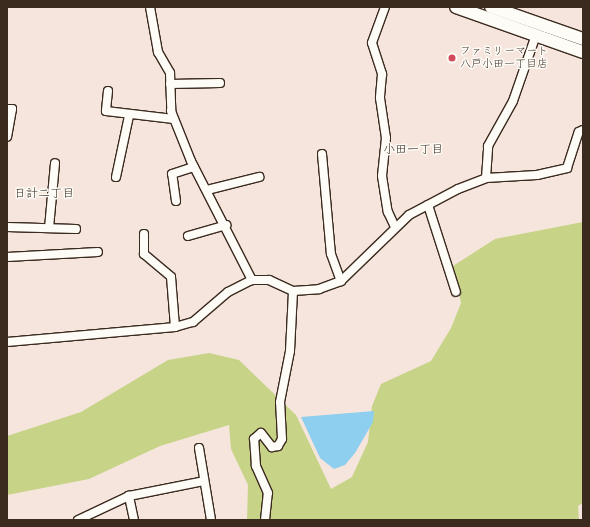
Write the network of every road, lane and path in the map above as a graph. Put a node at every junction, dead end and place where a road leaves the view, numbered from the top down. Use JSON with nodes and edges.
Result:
{"nodes":[{"id":1,"x":150,"y":7,"type":"edge"},
{"id":2,"x":384,"y":7,"type":"edge"},
{"id":3,"x":490,"y":7,"type":"edge"},
{"id":4,"x":462,"y":8,"type":"edge"},
{"id":5,"x":536,"y":35,"type":"junction"},
{"id":6,"x":583,"y":39,"type":"edge"},
{"id":7,"x":583,"y":52,"type":"edge"},
{"id":8,"x":220,"y":83,"type":"dead end"},
{"id":9,"x":170,"y":84,"type":"junction"},
{"id":10,"x":108,"y":91,"type":"dead end"},
{"id":11,"x":7,"y":109,"type":"edge"},
{"id":12,"x":129,"y":116,"type":"junction"},
{"id":13,"x":174,"y":119,"type":"junction"},
{"id":14,"x":583,"y":130,"type":"edge"},
{"id":15,"x":7,"y":138,"type":"edge"},
{"id":16,"x":322,"y":154,"type":"dead end"},
{"id":17,"x":55,"y":163,"type":"dead end"},
{"id":18,"x":194,"y":167,"type":"junction"},
{"id":19,"x":116,"y":177,"type":"dead end"},
{"id":20,"x":259,"y":177,"type":"dead end"},
{"id":21,"x":486,"y":178,"type":"junction"},
{"id":22,"x":207,"y":190,"type":"junction"},
{"id":23,"x":176,"y":201,"type":"dead end"},
{"id":24,"x":428,"y":205,"type":"junction"},
{"id":25,"x":226,"y":225,"type":"junction"},
{"id":26,"x":395,"y":227,"type":"junction"},
{"id":27,"x":7,"y":228,"type":"edge"},
{"id":28,"x":49,"y":228,"type":"junction"},
{"id":29,"x":76,"y":228,"type":"dead end"},
{"id":30,"x":144,"y":234,"type":"dead end"},
{"id":31,"x":188,"y":236,"type":"dead end"},
{"id":32,"x":98,"y":252,"type":"dead end"},
{"id":33,"x":7,"y":257,"type":"edge"},
{"id":34,"x":252,"y":280,"type":"junction"},
{"id":35,"x":341,"y":281,"type":"junction"},
{"id":36,"x":293,"y":290,"type":"junction"},
{"id":37,"x":456,"y":292,"type":"dead end"},
{"id":38,"x":175,"y":327,"type":"junction"},
{"id":39,"x":7,"y":342,"type":"edge"},
{"id":40,"x":199,"y":448,"type":"dead end"},
{"id":41,"x":204,"y":481,"type":"junction"},
{"id":42,"x":130,"y":496,"type":"junction"},
{"id":43,"x":78,"y":520,"type":"edge"},
{"id":44,"x":134,"y":520,"type":"edge"},
{"id":45,"x":211,"y":520,"type":"edge"},
{"id":46,"x":265,"y":520,"type":"edge"}],
"edges":[{"from":1,"to":9,"type":"street"},
{"from":2,"to":26,"type":"street"},
{"from":3,"to":6,"type":"street"},
{"from":4,"to":5,"type":"street"},
{"from":5,"to":7,"type":"street"},
{"from":5,"to":21,"type":"street"},
{"from":8,"to":9,"type":"street"},
{"from":9,"to":13,"type":"street"},
{"from":10,"to":12,"type":"street"},
{"from":11,"to":15,"type":"street"},
{"from":12,"to":13,"type":"street"},
{"from":12,"to":19,"type":"street"},
{"from":13,"to":18,"type":"street"},
{"from":14,"to":21,"type":"street"},
{"from":16,"to":35,"type":"street"},
{"from":17,"to":28,"type":"street"},
{"from":18,"to":22,"type":"street"},
{"from":18,"to":23,"type":"street"},
{"from":20,"to":22,"type":"street"},
{"from":21,"to":24,"type":"street"},
{"from":22,"to":25,"type":"street"},
{"from":24,"to":26,"type":"street"},
{"from":24,"to":37,"type":"street"},
{"from":25,"to":31,"type":"street"},
{"from":25,"to":34,"type":"street"},
{"from":26,"to":35,"type":"street"},
{"from":27,"to":28,"type":"street"},
{"from":28,"to":29,"type":"street"},
{"from":30,"to":38,"type":"street"},
{"from":32,"to":33,"type":"street"},
{"from":34,"to":36,"type":"street"},
{"from":34,"to":38,"type":"street"},
{"from":35,"to":36,"type":"street"},
{"from":36,"to":46,"type":"street"},
{"from":38,"to":39,"type":"street"},
{"from":40,"to":41,"type":"street"},
{"from":41,"to":42,"type":"street"},
{"from":41,"to":45,"type":"street"},
{"from":42,"to":43,"type":"street"},
{"from":42,"to":44,"type":"street"}]}
